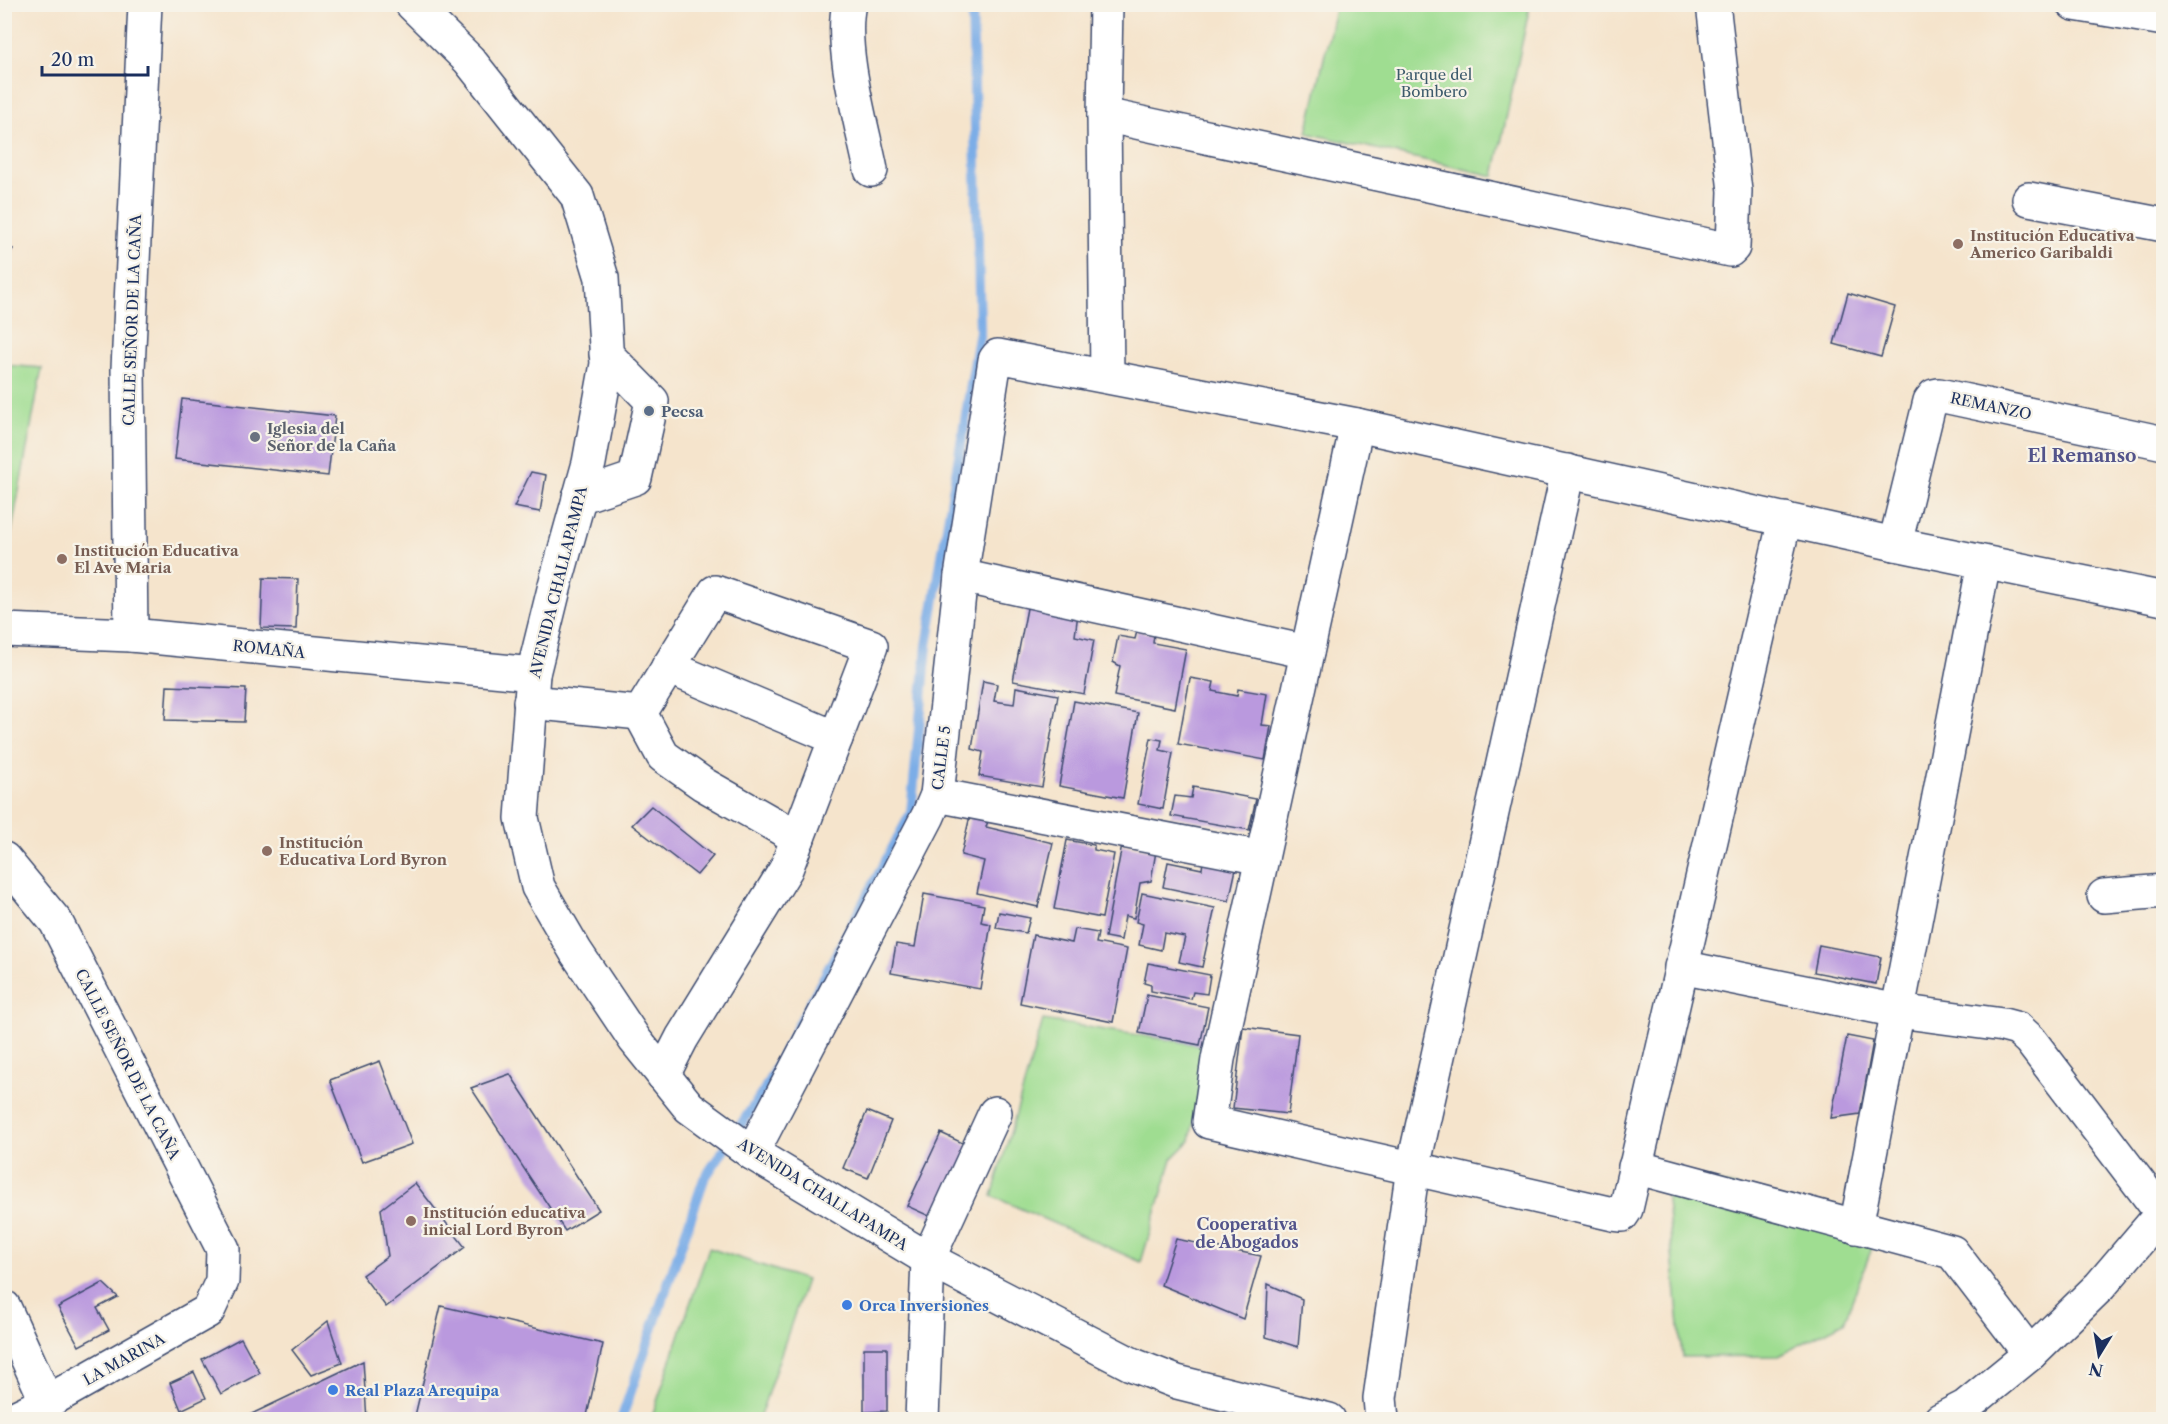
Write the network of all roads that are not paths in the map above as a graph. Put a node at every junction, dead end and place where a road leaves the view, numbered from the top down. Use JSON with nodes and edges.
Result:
{"nodes":[{"id":1,"x":145,"y":4,"type":"edge"},
{"id":2,"x":412,"y":4,"type":"edge"},
{"id":3,"x":849,"y":4,"type":"edge"},
{"id":4,"x":1106,"y":4,"type":"edge"},
{"id":5,"x":1713,"y":4,"type":"edge"},
{"id":6,"x":2074,"y":4,"type":"edge"},
{"id":7,"x":2163,"y":20,"type":"edge"},
{"id":8,"x":1104,"y":115,"type":"junction"},
{"id":9,"x":871,"y":170,"type":"dead end"},
{"id":10,"x":2029,"y":199,"type":"dead end"},
{"id":11,"x":2163,"y":225,"type":"edge"},
{"id":12,"x":606,"y":354,"type":"junction"},
{"id":13,"x":1107,"y":375,"type":"junction"},
{"id":14,"x":1357,"y":425,"type":"junction"},
{"id":15,"x":2163,"y":443,"type":"edge"},
{"id":16,"x":1568,"y":471,"type":"junction"},
{"id":17,"x":579,"y":497,"type":"junction"},
{"id":18,"x":1785,"y":519,"type":"junction"},
{"id":19,"x":1895,"y":544,"type":"junction"},
{"id":20,"x":1984,"y":563,"type":"junction"},
{"id":21,"x":961,"y":576,"type":"junction"},
{"id":22,"x":2163,"y":599,"type":"edge"},
{"id":23,"x":4,"y":630,"type":"edge"},
{"id":24,"x":131,"y":635,"type":"junction"},
{"id":25,"x":1307,"y":652,"type":"junction"},
{"id":26,"x":668,"y":667,"type":"junction"},
{"id":27,"x":531,"y":688,"type":"junction"},
{"id":28,"x":640,"y":713,"type":"junction"},
{"id":29,"x":836,"y":738,"type":"junction"},
{"id":30,"x":937,"y":795,"type":"junction"},
{"id":31,"x":798,"y":838,"type":"junction"},
{"id":32,"x":1262,"y":858,"type":"junction"},
{"id":33,"x":4,"y":859,"type":"edge"},
{"id":34,"x":2163,"y":891,"type":"edge"},
{"id":35,"x":2104,"y":896,"type":"dead end"},
{"id":36,"x":1681,"y":967,"type":"junction"},
{"id":37,"x":1898,"y":1011,"type":"junction"},
{"id":38,"x":663,"y":1075,"type":"junction"},
{"id":39,"x":995,"y":1113,"type":"dead end"},
{"id":40,"x":746,"y":1149,"type":"junction"},
{"id":41,"x":1635,"y":1167,"type":"junction"},
{"id":42,"x":1413,"y":1168,"type":"junction"},
{"id":43,"x":2163,"y":1213,"type":"edge"},
{"id":44,"x":1856,"y":1227,"type":"junction"},
{"id":45,"x":928,"y":1258,"type":"junction"},
{"id":46,"x":222,"y":1281,"type":"joint"},
{"id":47,"x":4,"y":1307,"type":"edge"},
{"id":48,"x":2030,"y":1354,"type":"junction"},
{"id":49,"x":47,"y":1402,"type":"junction"},
{"id":50,"x":1958,"y":1415,"type":"edge"},
{"id":51,"x":10,"y":1419,"type":"edge"},
{"id":52,"x":922,"y":1419,"type":"edge"},
{"id":53,"x":1329,"y":1419,"type":"edge"},
{"id":54,"x":1382,"y":1419,"type":"edge"}],
"edges":[{"from":1,"to":24,"type":"street","name":"CALLE SEÑOR DE LA CAÑA"},
{"from":2,"to":12,"type":"street","name":"AVENIDA CHALLAPAMPA"},
{"from":3,"to":9,"type":"street"},
{"from":4,"to":8,"type":"street"},
{"from":5,"to":8,"type":"street"},
{"from":6,"to":7,"type":"street"},
{"from":8,"to":13,"type":"street"},
{"from":10,"to":11,"type":"street"},
{"from":12,"to":17,"type":"street","name":"AVENIDA CHALLAPAMPA"},
{"from":12,"to":17,"type":"street"},
{"from":13,"to":14,"type":"street"},
{"from":13,"to":21,"type":"street","name":"CALLE 5"},
{"from":14,"to":16,"type":"street"},
{"from":14,"to":25,"type":"street"},
{"from":15,"to":19,"type":"street","name":"REMANZO"},
{"from":16,"to":18,"type":"street"},
{"from":16,"to":42,"type":"street"},
{"from":17,"to":27,"type":"street","name":"AVENIDA CHALLAPAMPA"},
{"from":18,"to":19,"type":"street"},
{"from":18,"to":36,"type":"street"},
{"from":19,"to":20,"type":"street"},
{"from":20,"to":22,"type":"street"},
{"from":20,"to":37,"type":"street"},
{"from":21,"to":25,"type":"street"},
{"from":21,"to":30,"type":"street","name":"CALLE 5"},
{"from":23,"to":24,"type":"street","name":"ROMAÑA"},
{"from":24,"to":27,"type":"street","name":"ROMAÑA"},
{"from":25,"to":32,"type":"street"},
{"from":26,"to":28,"type":"street"},
{"from":26,"to":29,"type":"street"},
{"from":26,"to":29,"type":"street"},
{"from":27,"to":28,"type":"street","name":"ROMAÑA"},
{"from":27,"to":38,"type":"street","name":"AVENIDA CHALLAPAMPA"},
{"from":28,"to":31,"type":"street"},
{"from":29,"to":31,"type":"street"},
{"from":30,"to":32,"type":"street"},
{"from":30,"to":40,"type":"street","name":"CALLE 5"},
{"from":31,"to":38,"type":"street"},
{"from":32,"to":42,"type":"street"},
{"from":33,"to":46,"type":"street","name":"CALLE SEÑOR DE LA CAÑA"},
{"from":34,"to":35,"type":"street"},
{"from":36,"to":37,"type":"street"},
{"from":36,"to":41,"type":"street"},
{"from":37,"to":43,"type":"street"},
{"from":37,"to":44,"type":"street"},
{"from":38,"to":40,"type":"street","name":"AVENIDA CHALLAPAMPA"},
{"from":39,"to":45,"type":"street"},
{"from":40,"to":45,"type":"street","name":"AVENIDA CHALLAPAMPA"},
{"from":41,"to":42,"type":"street"},
{"from":41,"to":44,"type":"street"},
{"from":42,"to":54,"type":"street"},
{"from":43,"to":48,"type":"street"},
{"from":44,"to":48,"type":"street"},
{"from":45,"to":52,"type":"street"},
{"from":45,"to":53,"type":"street","name":"AVENIDA CHALLAPAMPA"},
{"from":46,"to":49,"type":"street","name":"LA MARINA"},
{"from":47,"to":49,"type":"street"},
{"from":48,"to":50,"type":"street"},
{"from":49,"to":51,"type":"street","name":"LA MARINA"}]}
